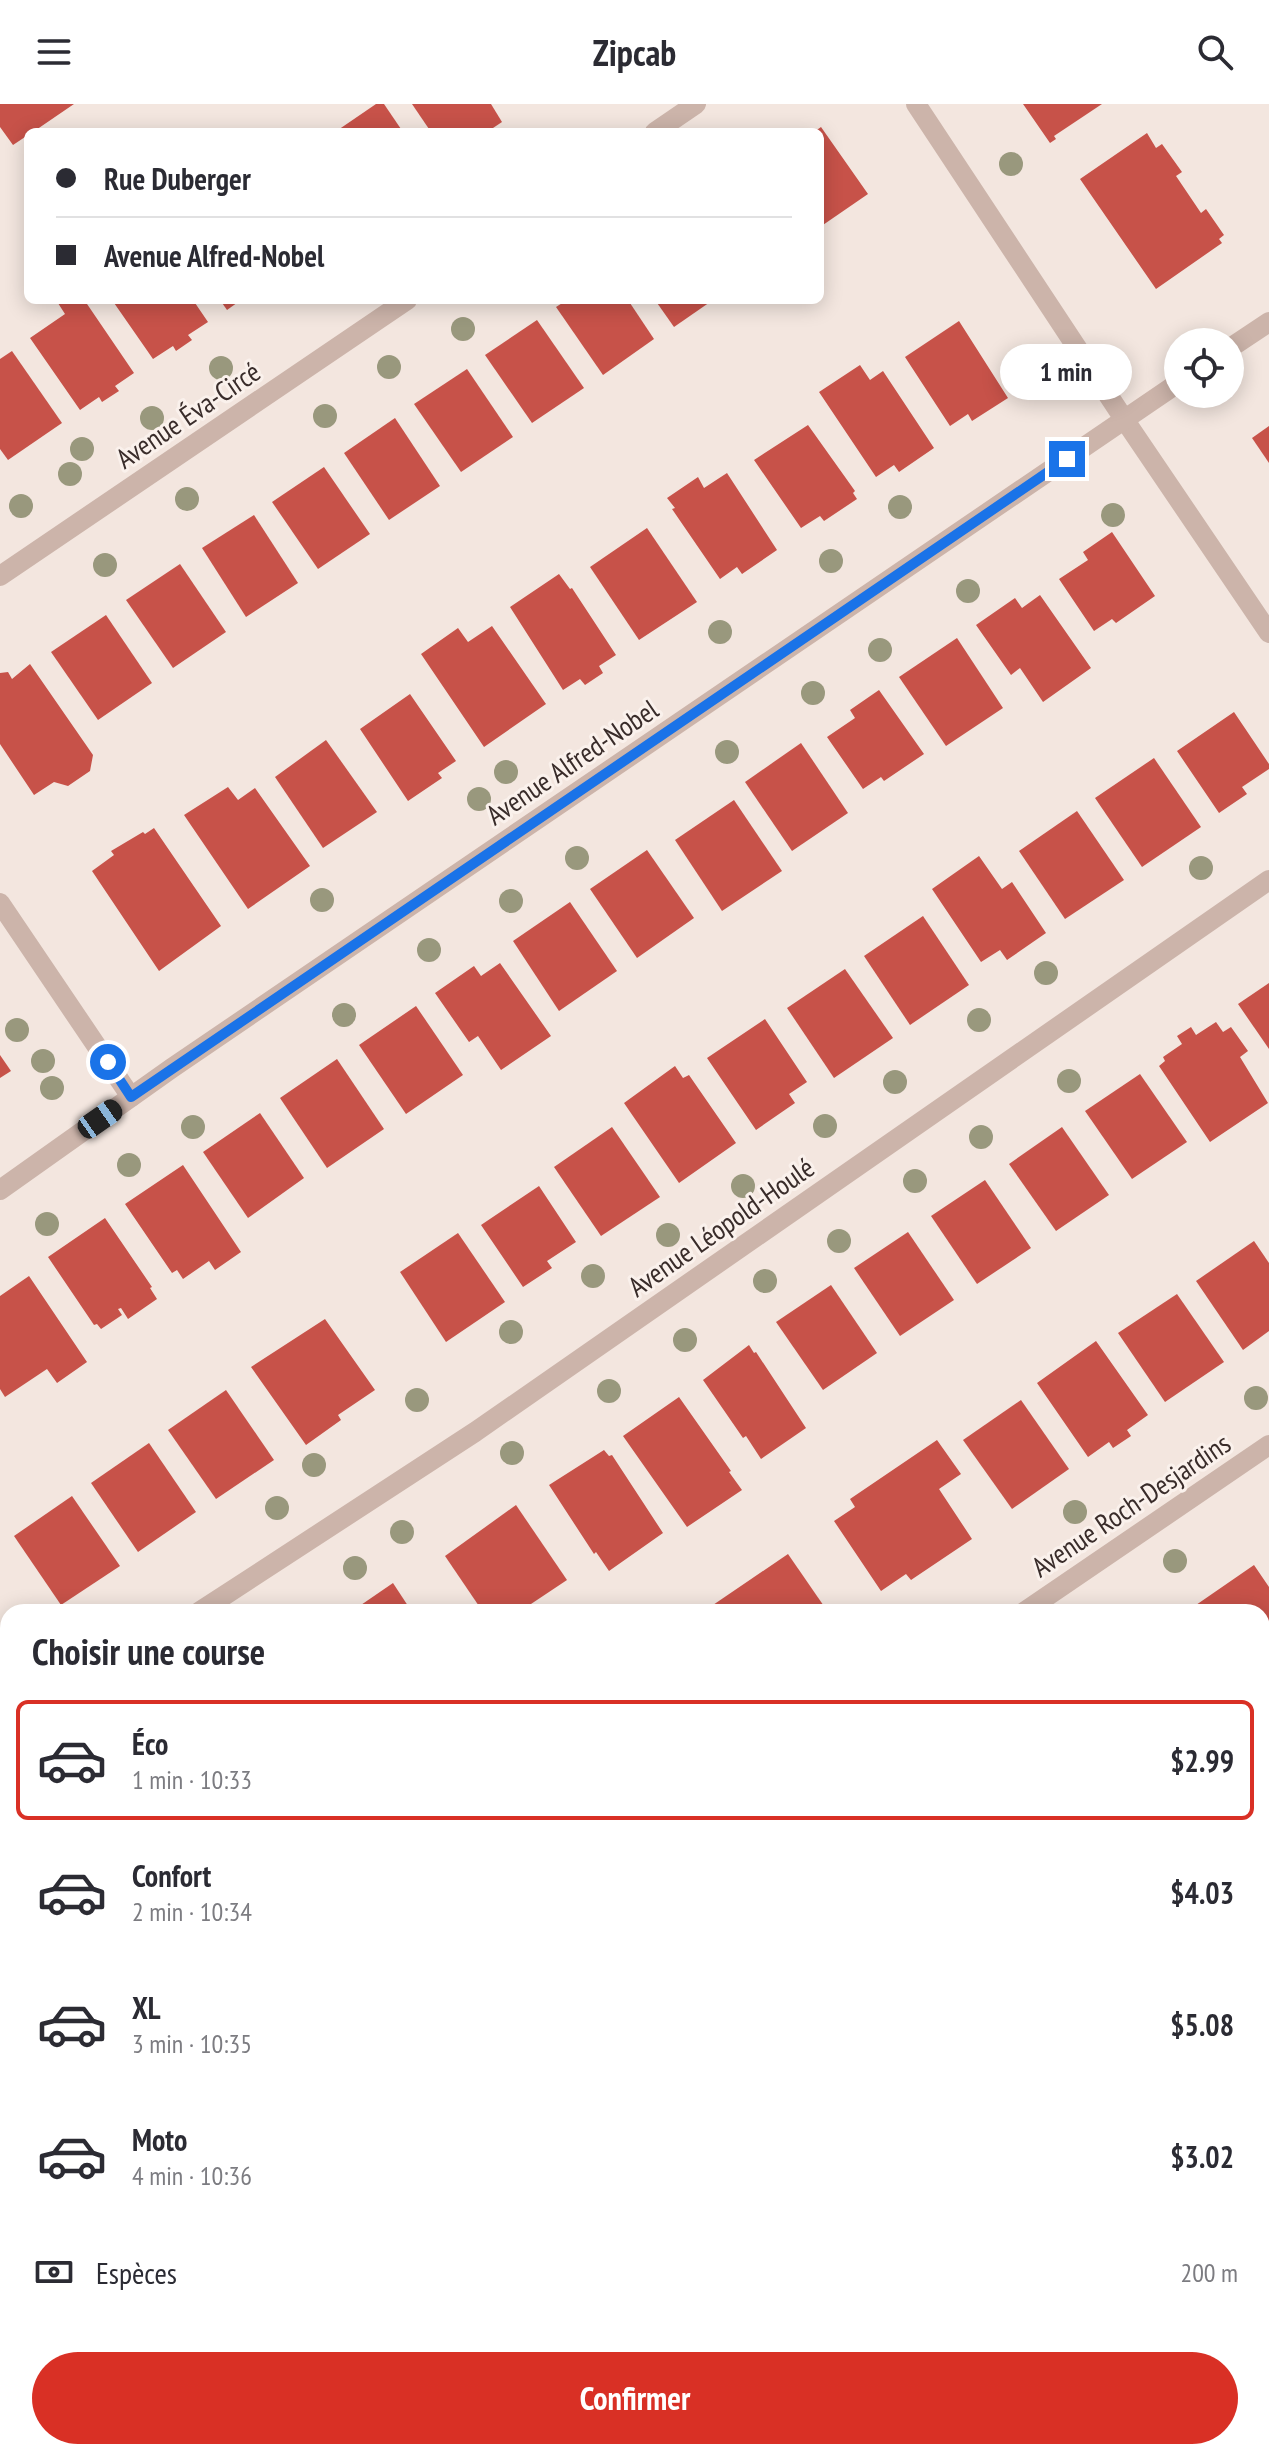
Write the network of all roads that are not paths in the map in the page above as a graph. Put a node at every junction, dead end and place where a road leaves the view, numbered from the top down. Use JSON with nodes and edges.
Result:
{"nodes":[{"id":1,"x":696,"y":104,"type":"edge"},
{"id":2,"x":916,"y":104,"type":"edge"},
{"id":3,"x":661,"y":128,"type":"edge"},
{"id":4,"x":401,"y":304,"type":"edge"},
{"id":5,"x":1269,"y":322,"type":"edge"},
{"id":6,"x":1244,"y":339,"type":"edge"},
{"id":7,"x":1164,"y":392,"type":"edge"},
{"id":8,"x":1124,"y":419,"type":"junction"},
{"id":9,"x":0,"y":576,"type":"edge"},
{"id":10,"x":1269,"y":633,"type":"edge"},
{"id":11,"x":1269,"y":880,"type":"edge"},
{"id":12,"x":0,"y":903,"type":"edge"},
{"id":13,"x":131,"y":1097,"type":"junction"},
{"id":14,"x":0,"y":1190,"type":"edge"},
{"id":15,"x":1269,"y":1445,"type":"edge"},
{"id":16,"x":211,"y":1604,"type":"edge"},
{"id":17,"x":1036,"y":1604,"type":"edge"}],
"edges":[{"from":1,"to":3,"type":"street"},
{"from":2,"to":8,"type":"street"},
{"from":4,"to":9,"type":"street","name":"Avenue Éva-Circé"},
{"from":5,"to":6,"type":"street"},
{"from":7,"to":8,"type":"street","name":"Avenue Alfred-Nobel"},
{"from":8,"to":10,"type":"street"},
{"from":8,"to":13,"type":"street","name":"Avenue Alfred-Nobel"},
{"from":11,"to":16,"type":"street","name":"Avenue Léopold-Houlé"},
{"from":12,"to":13,"type":"street"},
{"from":13,"to":14,"type":"street","name":"Avenue Alfred-Nobel"},
{"from":15,"to":17,"type":"street","name":"Avenue Roch-Desjardins"}]}
